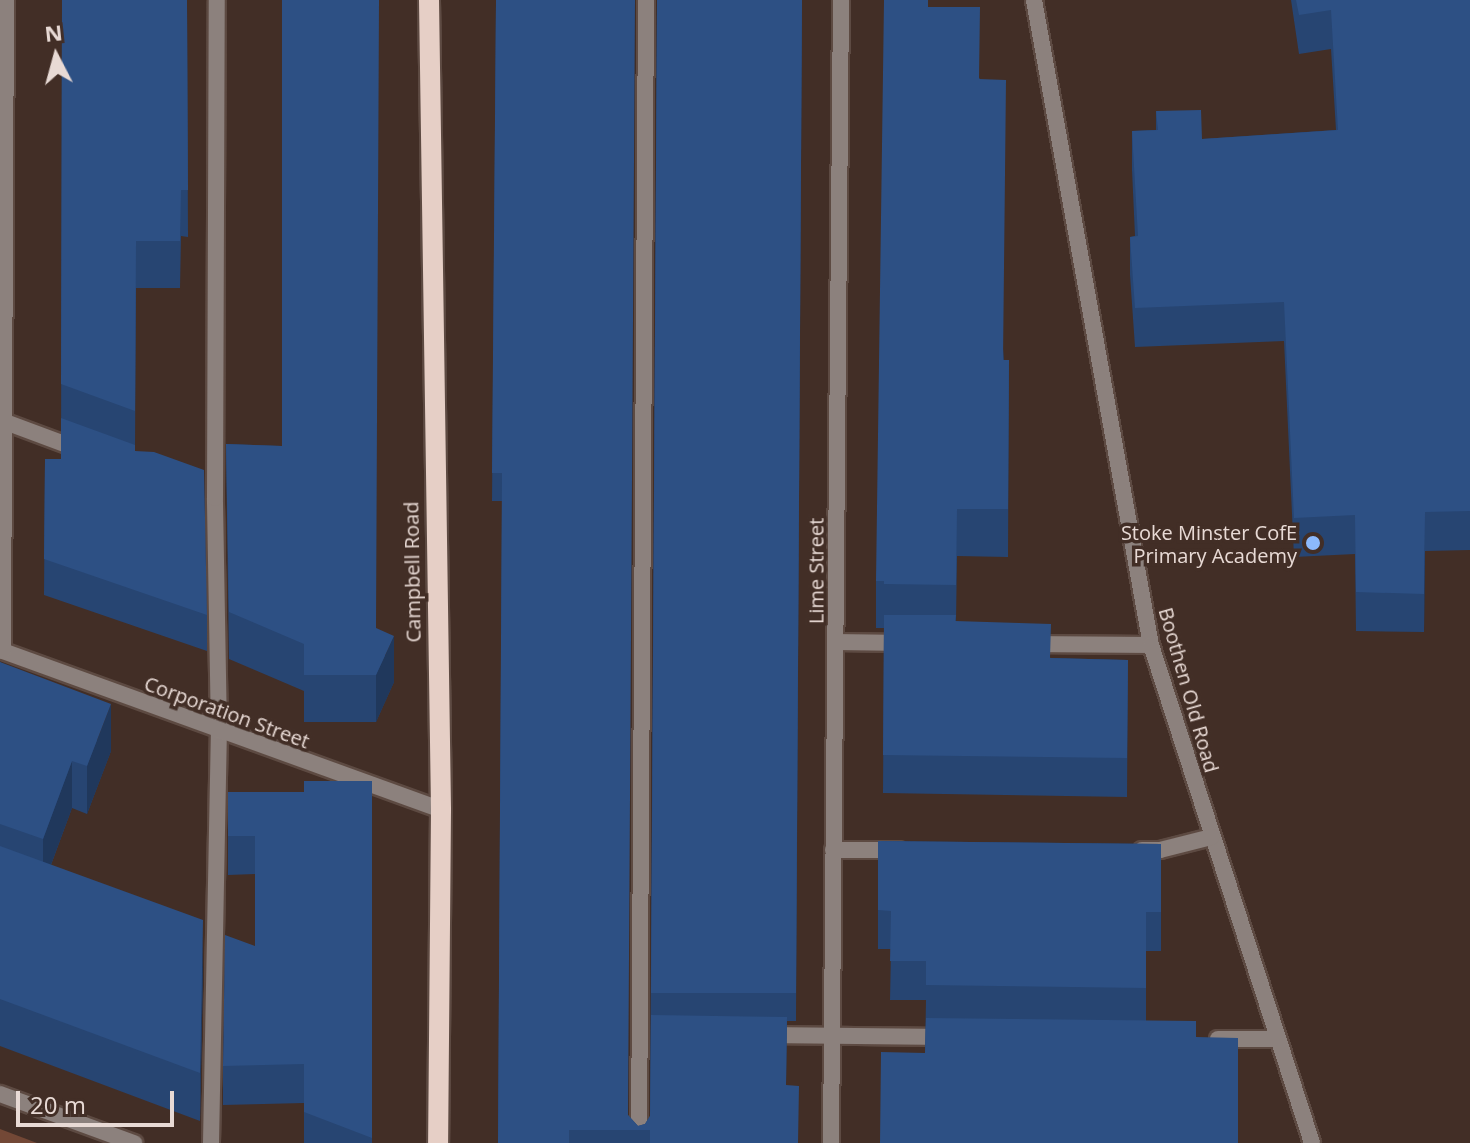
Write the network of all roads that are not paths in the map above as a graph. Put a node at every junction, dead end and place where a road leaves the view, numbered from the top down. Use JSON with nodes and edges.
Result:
{"nodes":[{"id":1,"x":6,"y":0,"type":"edge"},
{"id":2,"x":217,"y":0,"type":"edge"},
{"id":3,"x":429,"y":0,"type":"edge"},
{"id":4,"x":646,"y":0,"type":"edge"},
{"id":5,"x":841,"y":0,"type":"edge"},
{"id":6,"x":1034,"y":0,"type":"edge"},
{"id":7,"x":2,"y":421,"type":"edge"},
{"id":8,"x":88,"y":452,"type":"edge"},
{"id":9,"x":835,"y":642,"type":"junction"},
{"id":10,"x":930,"y":643,"type":"edge"},
{"id":11,"x":1009,"y":644,"type":"edge"},
{"id":12,"x":1151,"y":645,"type":"junction"},
{"id":13,"x":2,"y":651,"type":"edge"},
{"id":14,"x":219,"y":732,"type":"junction"},
{"id":15,"x":441,"y":810,"type":"junction"},
{"id":16,"x":1211,"y":837,"type":"junction"},
{"id":17,"x":833,"y":850,"type":"junction"},
{"id":18,"x":911,"y":850,"type":"edge"},
{"id":19,"x":1129,"y":850,"type":"edge"},
{"id":20,"x":752,"y":1034,"type":"edge"},
{"id":21,"x":832,"y":1036,"type":"junction"},
{"id":22,"x":959,"y":1037,"type":"edge"},
{"id":23,"x":1198,"y":1039,"type":"edge"},
{"id":24,"x":1277,"y":1039,"type":"junction"},
{"id":25,"x":0,"y":1094,"type":"edge"},
{"id":26,"x":134,"y":1143,"type":"edge"},
{"id":27,"x":211,"y":1143,"type":"edge"},
{"id":28,"x":438,"y":1143,"type":"edge"},
{"id":29,"x":639,"y":1143,"type":"edge"},
{"id":30,"x":831,"y":1143,"type":"edge"},
{"id":31,"x":1312,"y":1143,"type":"edge"}],
"edges":[{"from":1,"to":7,"type":"street"},
{"from":2,"to":14,"type":"street"},
{"from":3,"to":15,"type":"main road","name":"Campbell Road"},
{"from":4,"to":29,"type":"street"},
{"from":5,"to":9,"type":"street","name":"Lime Street"},
{"from":6,"to":12,"type":"street","name":"Boothen Old Road"},
{"from":7,"to":8,"type":"street"},
{"from":7,"to":13,"type":"street"},
{"from":9,"to":10,"type":"street"},
{"from":9,"to":17,"type":"street","name":"Lime Street"},
{"from":11,"to":12,"type":"street"},
{"from":12,"to":16,"type":"street","name":"Boothen Old Road"},
{"from":13,"to":14,"type":"street","name":"Corporation Street"},
{"from":14,"to":15,"type":"street","name":"Corporation Street"},
{"from":14,"to":27,"type":"street"},
{"from":15,"to":28,"type":"main road","name":"Campbell Road"},
{"from":16,"to":19,"type":"street"},
{"from":16,"to":24,"type":"street","name":"Boothen Old Road"},
{"from":17,"to":18,"type":"street"},
{"from":17,"to":21,"type":"street","name":"Lime Street"},
{"from":20,"to":21,"type":"street"},
{"from":21,"to":22,"type":"street"},
{"from":21,"to":30,"type":"street","name":"Lime Street"},
{"from":23,"to":24,"type":"street"},
{"from":24,"to":31,"type":"street","name":"Boothen Old Road"},
{"from":25,"to":26,"type":"street"}]}
